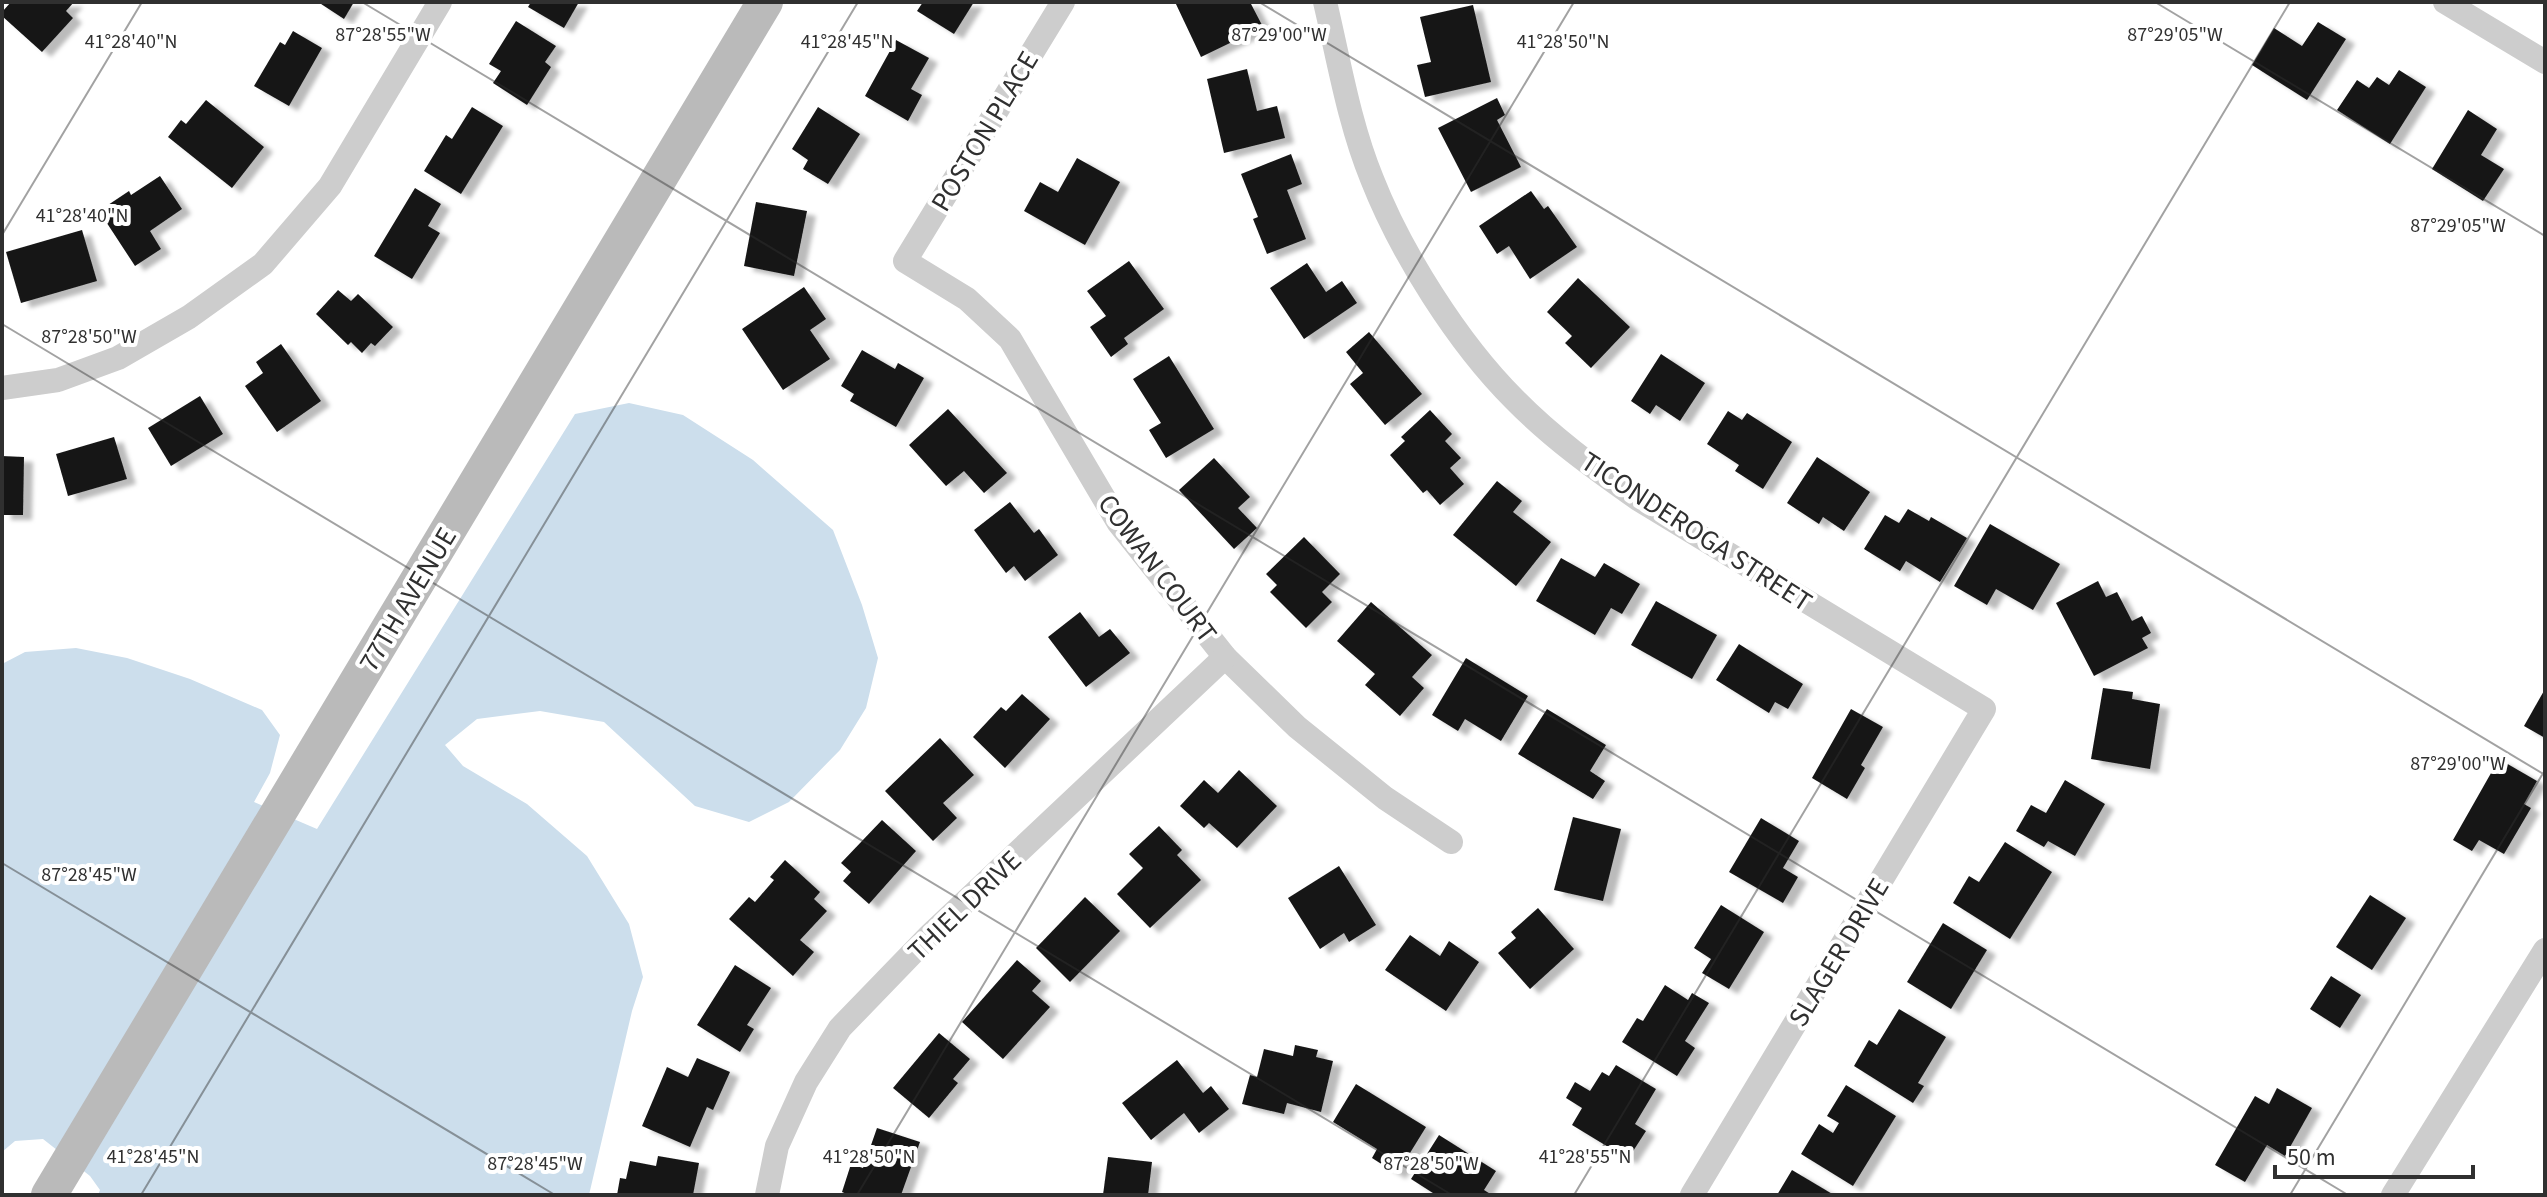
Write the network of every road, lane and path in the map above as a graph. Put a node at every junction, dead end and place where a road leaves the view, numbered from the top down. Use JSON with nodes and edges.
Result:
{"nodes":[{"id":1,"x":440,"y":2,"type":"edge"},
{"id":2,"x":765,"y":2,"type":"edge"},
{"id":3,"x":1063,"y":2,"type":"edge"},
{"id":4,"x":1325,"y":2,"type":"edge"},
{"id":5,"x":2445,"y":2,"type":"edge"},
{"id":6,"x":2545,"y":62,"type":"edge"},
{"id":7,"x":905,"y":261,"type":"joint"},
{"id":8,"x":2,"y":388,"type":"edge"},
{"id":9,"x":1225,"y":657,"type":"junction"},
{"id":10,"x":1984,"y":709,"type":"joint"},
{"id":11,"x":1451,"y":842,"type":"dead end"},
{"id":12,"x":2545,"y":950,"type":"edge"},
{"id":13,"x":56,"y":1183,"type":"edge"},
{"id":14,"x":767,"y":1195,"type":"edge"},
{"id":15,"x":1692,"y":1195,"type":"edge"},
{"id":16,"x":2393,"y":1195,"type":"edge"}],
"edges":[{"from":1,"to":8,"type":"street"},
{"from":2,"to":13,"type":"street","name":"77TH AVENUE"},
{"from":3,"to":7,"type":"street","name":"POSTON PLACE"},
{"from":4,"to":10,"type":"street","name":"TICONDEROGA STREET"},
{"from":5,"to":6,"type":"street"},
{"from":7,"to":9,"type":"street","name":"COWAN COURT"},
{"from":9,"to":11,"type":"street","name":"COWAN COURT"},
{"from":9,"to":14,"type":"street","name":"THIEL DRIVE"},
{"from":10,"to":15,"type":"street","name":"SLAGER DRIVE"},
{"from":12,"to":16,"type":"street"}]}
